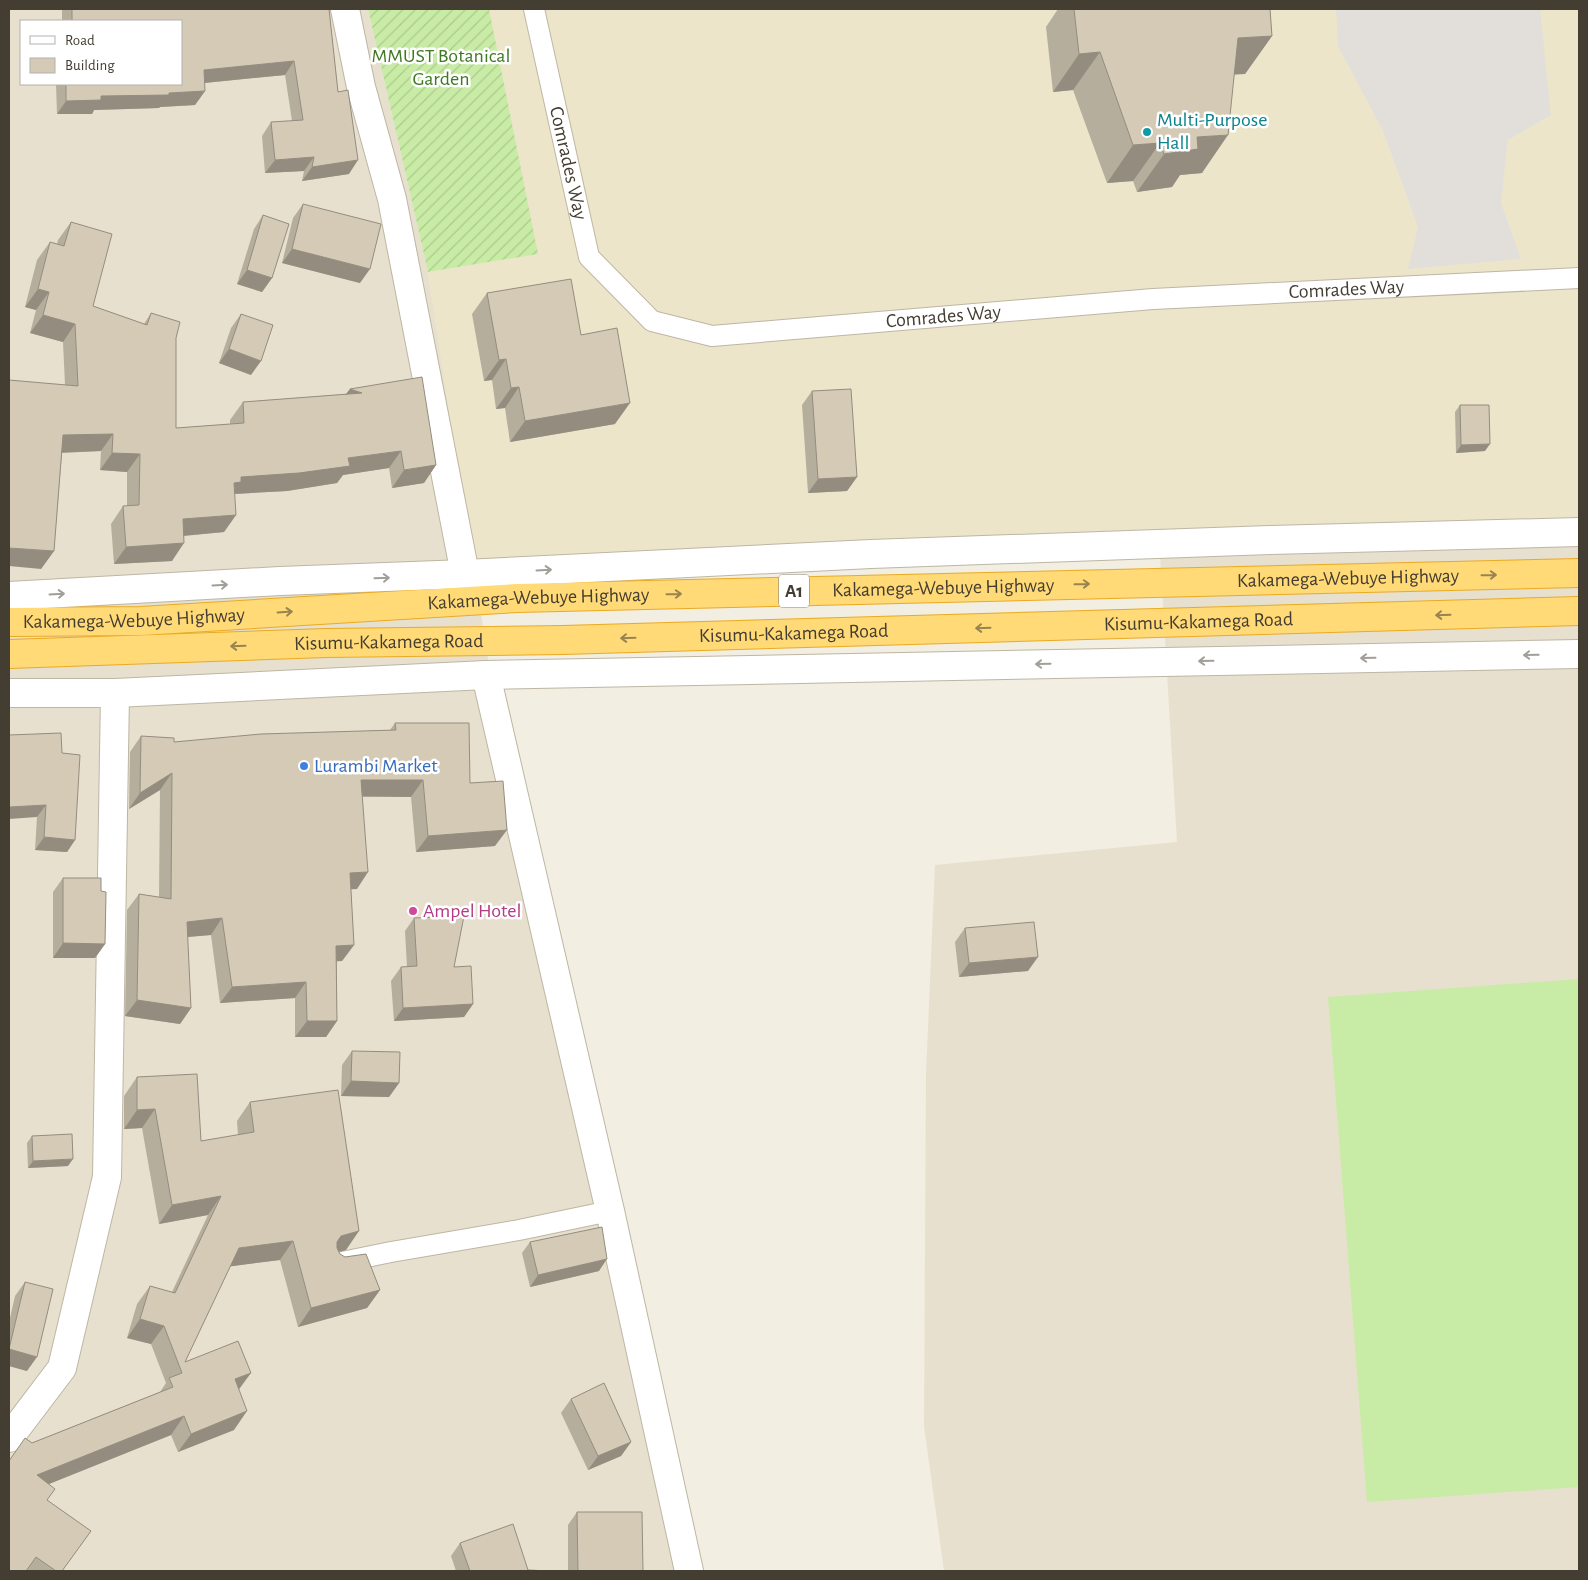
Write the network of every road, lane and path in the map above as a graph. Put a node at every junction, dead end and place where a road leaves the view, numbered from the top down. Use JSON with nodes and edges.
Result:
{"nodes":[{"id":1,"x":345,"y":9,"type":"edge"},
{"id":2,"x":534,"y":9,"type":"edge"},
{"id":3,"x":1579,"y":278,"type":"edge"},
{"id":4,"x":1579,"y":532,"type":"edge"},
{"id":5,"x":1579,"y":573,"type":"edge"},
{"id":6,"x":466,"y":574,"type":"junction"},
{"id":7,"x":9,"y":596,"type":"edge"},
{"id":8,"x":1579,"y":611,"type":"edge"},
{"id":9,"x":9,"y":622,"type":"edge"},
{"id":10,"x":9,"y":654,"type":"edge"},
{"id":11,"x":1579,"y":654,"type":"edge"},
{"id":12,"x":486,"y":675,"type":"junction"},
{"id":13,"x":9,"y":693,"type":"edge"},
{"id":14,"x":115,"y":693,"type":"junction"},
{"id":15,"x":610,"y":1211,"type":"junction"},
{"id":16,"x":335,"y":1264,"type":"edge"},
{"id":17,"x":9,"y":1438,"type":"edge"},
{"id":18,"x":689,"y":1571,"type":"edge"}],
"edges":[{"from":1,"to":6,"type":"street"},
{"from":2,"to":3,"type":"lane","name":"Comrades Way"},
{"from":6,"to":4,"type":"street","one_way":true},
{"from":9,"to":5,"type":"highway","name":"Kakamega-Webuye Highway","number":"A1","one_way":true},
{"from":7,"to":6,"type":"street","one_way":true},
{"from":8,"to":10,"type":"highway","name":"Kisumu-Kakamega Road","number":"A1","one_way":true},
{"from":11,"to":12,"type":"street","one_way":true},
{"from":12,"to":14,"type":"street"},
{"from":12,"to":15,"type":"street"},
{"from":13,"to":14,"type":"street"},
{"from":14,"to":17,"type":"street"},
{"from":15,"to":16,"type":"lane"},
{"from":15,"to":18,"type":"street"}]}
